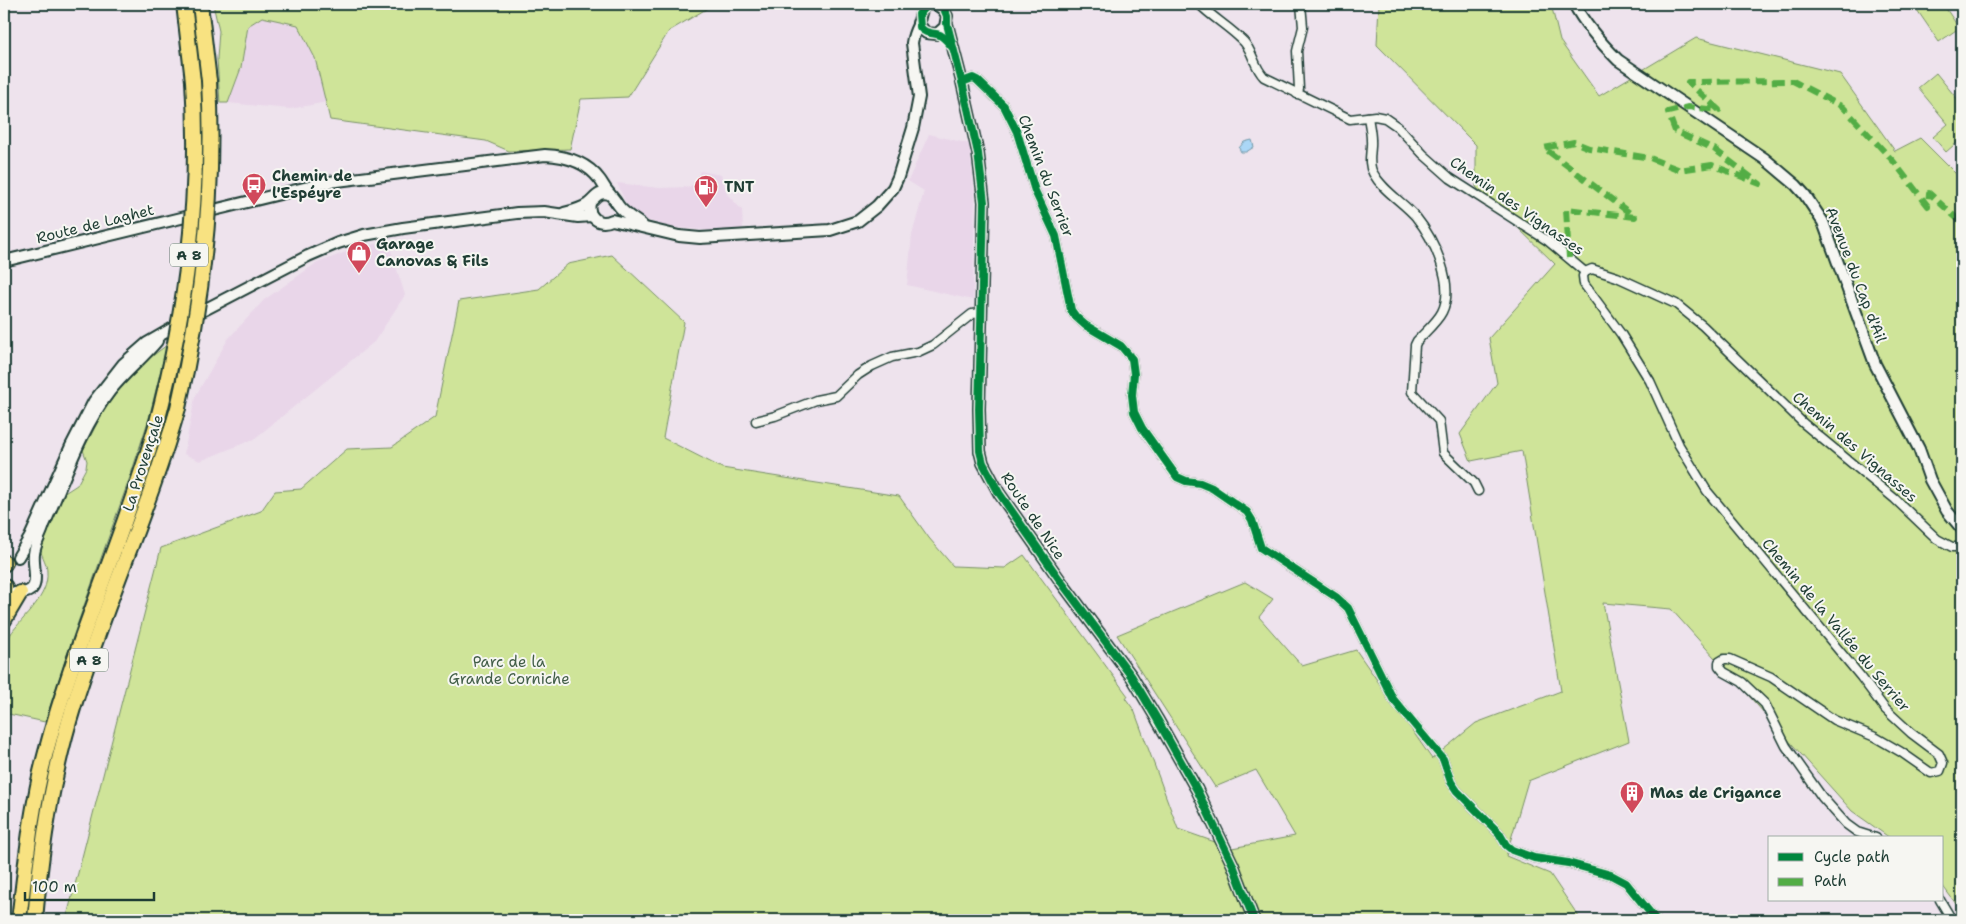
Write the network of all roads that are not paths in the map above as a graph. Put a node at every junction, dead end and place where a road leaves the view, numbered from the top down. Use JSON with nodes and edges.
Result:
{"nodes":[{"id":1,"x":184,"y":4,"type":"edge"},
{"id":2,"x":200,"y":4,"type":"edge"},
{"id":3,"x":1199,"y":4,"type":"edge"},
{"id":4,"x":1301,"y":4,"type":"edge"},
{"id":5,"x":1574,"y":4,"type":"edge"},
{"id":6,"x":929,"y":5,"type":"edge"},
{"id":7,"x":943,"y":7,"type":"edge"},
{"id":8,"x":918,"y":23,"type":"junction"},
{"id":9,"x":947,"y":24,"type":"junction"},
{"id":10,"x":926,"y":33,"type":"junction"},
{"id":11,"x":937,"y":34,"type":"junction"},
{"id":12,"x":952,"y":48,"type":"junction"},
{"id":13,"x":912,"y":52,"type":"junction"},
{"id":14,"x":962,"y":82,"type":"junction"},
{"id":15,"x":1297,"y":94,"type":"junction"},
{"id":16,"x":1368,"y":117,"type":"junction"},
{"id":17,"x":590,"y":170,"type":"junction"},
{"id":18,"x":609,"y":194,"type":"junction"},
{"id":19,"x":593,"y":199,"type":"junction"},
{"id":20,"x":618,"y":205,"type":"junction"},
{"id":21,"x":563,"y":214,"type":"junction"},
{"id":22,"x":592,"y":216,"type":"junction"},
{"id":23,"x":612,"y":220,"type":"junction"},
{"id":24,"x":642,"y":226,"type":"junction"},
{"id":25,"x":4,"y":262,"type":"edge"},
{"id":26,"x":1585,"y":272,"type":"junction"},
{"id":27,"x":981,"y":313,"type":"junction"},
{"id":28,"x":163,"y":336,"type":"junction"},
{"id":29,"x":756,"y":421,"type":"dead end"},
{"id":30,"x":1478,"y":491,"type":"dead end"},
{"id":31,"x":1962,"y":529,"type":"edge"},
{"id":32,"x":1961,"y":546,"type":"edge"},
{"id":33,"x":18,"y":557,"type":"junction"},
{"id":34,"x":4,"y":564,"type":"edge"},
{"id":35,"x":34,"y":566,"type":"junction"},
{"id":36,"x":4,"y":590,"type":"edge"},
{"id":37,"x":20,"y":593,"type":"junction"},
{"id":38,"x":4,"y":620,"type":"edge"},
{"id":39,"x":1871,"y":836,"type":"edge"},
{"id":40,"x":1941,"y":902,"type":"edge"},
{"id":41,"x":19,"y":920,"type":"edge"},
{"id":42,"x":35,"y":920,"type":"edge"},
{"id":43,"x":1254,"y":920,"type":"edge"},
{"id":44,"x":1656,"y":920,"type":"edge"},
{"id":45,"x":1952,"y":920,"type":"edge"}],
"edges":[{"from":1,"to":41,"type":"highway","name":"La Provençale","number":"A 8","bridge":true},
{"from":2,"to":42,"type":"highway","name":"La Provençale","number":"A 8","bridge":true},
{"from":3,"to":15,"type":"street","name":"Chemin des Vignasses"},
{"from":4,"to":15,"type":"street"},
{"from":5,"to":31,"type":"main road","name":"Avenue du Cap d'Ail"},
{"from":6,"to":7,"type":"main road"},
{"from":6,"to":8,"type":"main road"},
{"from":7,"to":9,"type":"main road"},
{"from":8,"to":10,"type":"main road"},
{"from":8,"to":13,"type":"main road"},
{"from":9,"to":11,"type":"main road"},
{"from":9,"to":12,"type":"main road","name":"Route de Nice"},
{"from":10,"to":11,"type":"main road"},
{"from":10,"to":13,"type":"main road"},
{"from":11,"to":12,"type":"main road"},
{"from":12,"to":14,"type":"main road","name":"Route de Nice"},
{"from":13,"to":24,"type":"main road"},
{"from":14,"to":27,"type":"main road","name":"Route de Nice"},
{"from":14,"to":44,"type":"street","name":"Chemin du Serrier"},
{"from":15,"to":16,"type":"street","name":"Chemin des Vignasses"},
{"from":16,"to":26,"type":"street","name":"Chemin des Vignasses"},
{"from":16,"to":30,"type":"street"},
{"from":17,"to":18,"type":"main road","name":"Route de Laghet"},
{"from":17,"to":19,"type":"main road"},
{"from":17,"to":25,"type":"main road","name":"Route de Laghet"},
{"from":18,"to":19,"type":"main road"},
{"from":18,"to":20,"type":"main road"},
{"from":19,"to":21,"type":"main road"},
{"from":19,"to":22,"type":"main road"},
{"from":20,"to":23,"type":"main road"},
{"from":20,"to":24,"type":"main road"},
{"from":21,"to":22,"type":"main road"},
{"from":21,"to":28,"type":"main road"},
{"from":22,"to":23,"type":"main road"},
{"from":23,"to":24,"type":"main road"},
{"from":26,"to":32,"type":"street","name":"Chemin des Vignasses"},
{"from":26,"to":39,"type":"street","name":"Chemin de la Vallée du Serrier"},
{"from":27,"to":29,"type":"street"},
{"from":27,"to":43,"type":"main road","name":"Route de Nice"},
{"from":28,"to":33,"type":"main road"},
{"from":28,"to":35,"type":"main road"},
{"from":33,"to":34,"type":"main road"},
{"from":33,"to":35,"type":"main road"},
{"from":35,"to":37,"type":"main road"},
{"from":36,"to":37,"type":"main road"},
{"from":37,"to":38,"type":"highway"},
{"from":40,"to":45,"type":"street"}]}
